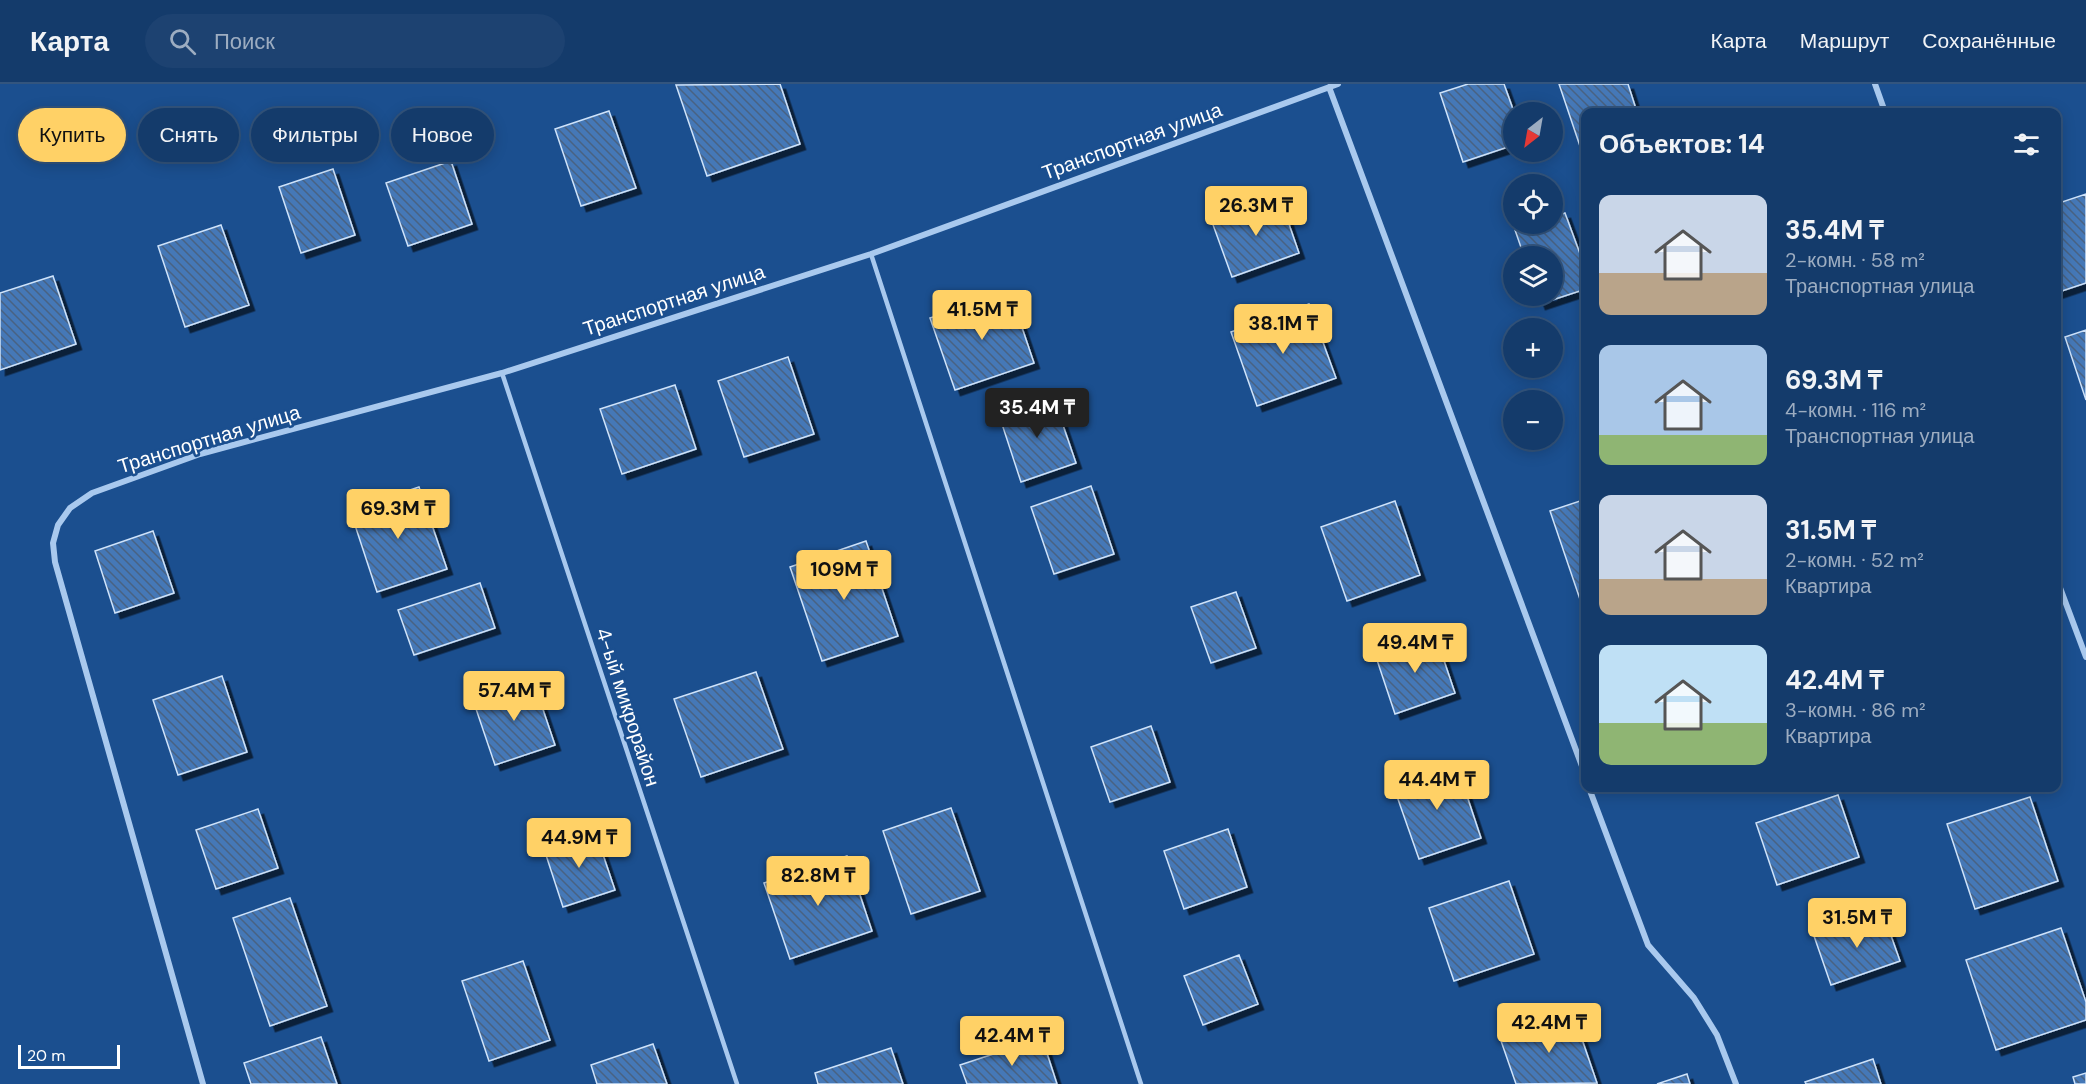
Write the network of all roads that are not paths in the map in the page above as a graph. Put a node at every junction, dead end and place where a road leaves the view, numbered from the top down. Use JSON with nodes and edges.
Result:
{"nodes":[{"id":1,"x":1338,"y":84,"type":"edge"},
{"id":2,"x":1875,"y":84,"type":"edge"},
{"id":3,"x":1329,"y":87,"type":"junction"},
{"id":4,"x":1884,"y":108,"type":"edge"},
{"id":5,"x":871,"y":254,"type":"junction"},
{"id":6,"x":502,"y":373,"type":"junction"},
{"id":7,"x":2061,"y":590,"type":"edge"},
{"id":8,"x":2086,"y":657,"type":"edge"},
{"id":9,"x":1581,"y":764,"type":"edge"},
{"id":10,"x":1591,"y":792,"type":"edge"},
{"id":11,"x":203,"y":1084,"type":"edge"},
{"id":12,"x":737,"y":1084,"type":"edge"},
{"id":13,"x":1141,"y":1084,"type":"edge"},
{"id":14,"x":1736,"y":1084,"type":"edge"}],
"edges":[{"from":1,"to":3,"type":"street","name":"Транспортная улица"},
{"from":2,"to":4,"type":"street"},
{"from":3,"to":5,"type":"street","name":"Транспортная улица"},
{"from":3,"to":9,"type":"street"},
{"from":5,"to":6,"type":"street","name":"Транспортная улица"},
{"from":5,"to":13,"type":"lane"},
{"from":6,"to":11,"type":"street","name":"Транспортная улица"},
{"from":6,"to":12,"type":"lane","name":"4-ый микрорайон"},
{"from":7,"to":8,"type":"street"},
{"from":10,"to":14,"type":"street"}]}
